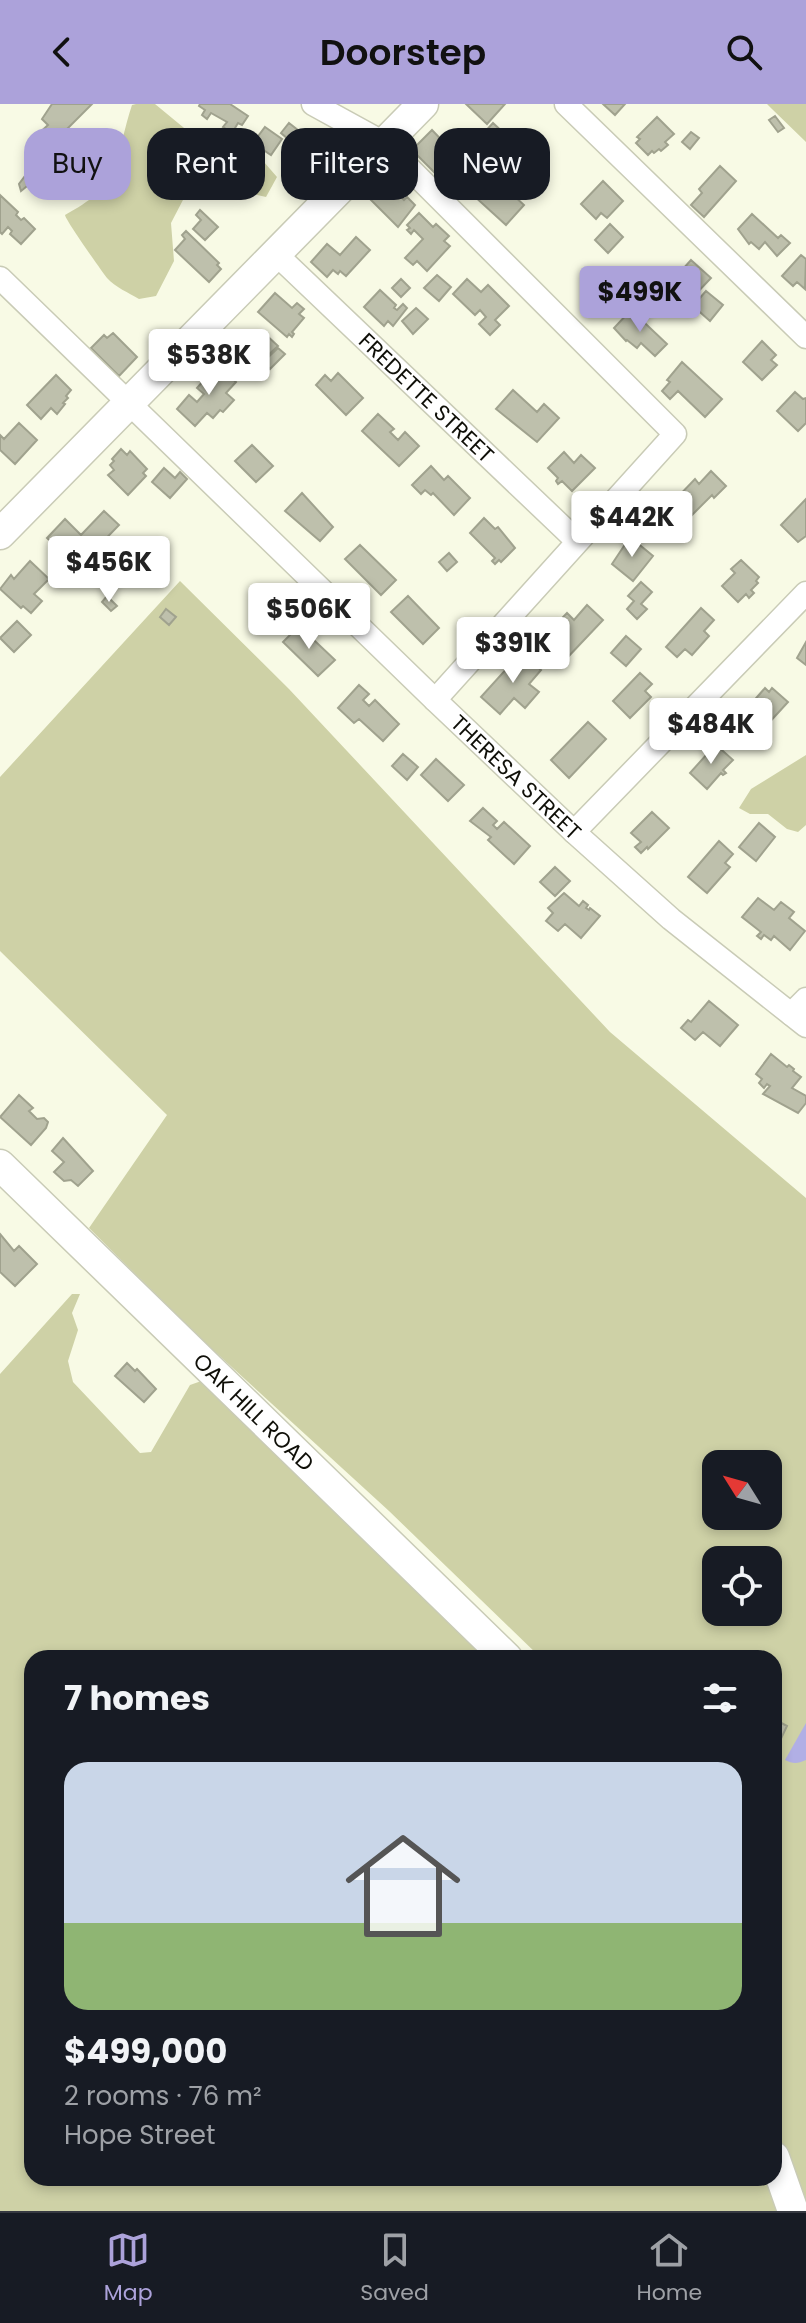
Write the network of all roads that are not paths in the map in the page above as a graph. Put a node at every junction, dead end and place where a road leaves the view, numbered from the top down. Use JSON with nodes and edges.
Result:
{"nodes":[{"id":1,"x":313,"y":104,"type":"edge"},
{"id":2,"x":423,"y":104,"type":"edge"},
{"id":3,"x":566,"y":104,"type":"edge"},
{"id":4,"x":357,"y":128,"type":"edge"},
{"id":5,"x":399,"y":128,"type":"edge"},
{"id":6,"x":418,"y":177,"type":"edge"},
{"id":7,"x":329,"y":200,"type":"edge"},
{"id":8,"x":276,"y":254,"type":"junction"},
{"id":9,"x":0,"y":278,"type":"edge"},
{"id":10,"x":806,"y":337,"type":"edge"},
{"id":11,"x":128,"y":404,"type":"junction"},
{"id":12,"x":0,"y":534,"type":"edge"},
{"id":13,"x":577,"y":541,"type":"junction"},
{"id":14,"x":806,"y":593,"type":"edge"},
{"id":15,"x":435,"y":700,"type":"junction"},
{"id":16,"x":574,"y":832,"type":"junction"},
{"id":17,"x":801,"y":1013,"type":"edge"},
{"id":18,"x":0,"y":1165,"type":"edge"},
{"id":19,"x":499,"y":1650,"type":"edge"},
{"id":20,"x":782,"y":2180,"type":"edge"},
{"id":21,"x":793,"y":2211,"type":"edge"}],
"edges":[{"from":1,"to":4,"type":"street"},
{"from":2,"to":5,"type":"street"},
{"from":3,"to":10,"type":"street"},
{"from":6,"to":13,"type":"street"},
{"from":7,"to":8,"type":"street"},
{"from":8,"to":11,"type":"street"},
{"from":8,"to":13,"type":"street","name":"FREDETTE STREET"},
{"from":9,"to":11,"type":"street","name":"THERESA STREET"},
{"from":11,"to":12,"type":"street"},
{"from":11,"to":15,"type":"street","name":"THERESA STREET"},
{"from":13,"to":15,"type":"street"},
{"from":14,"to":16,"type":"street"},
{"from":15,"to":16,"type":"street","name":"THERESA STREET"},
{"from":16,"to":17,"type":"street","name":"THERESA STREET"},
{"from":18,"to":19,"type":"street","name":"OAK HILL ROAD"},
{"from":20,"to":21,"type":"street"}]}
